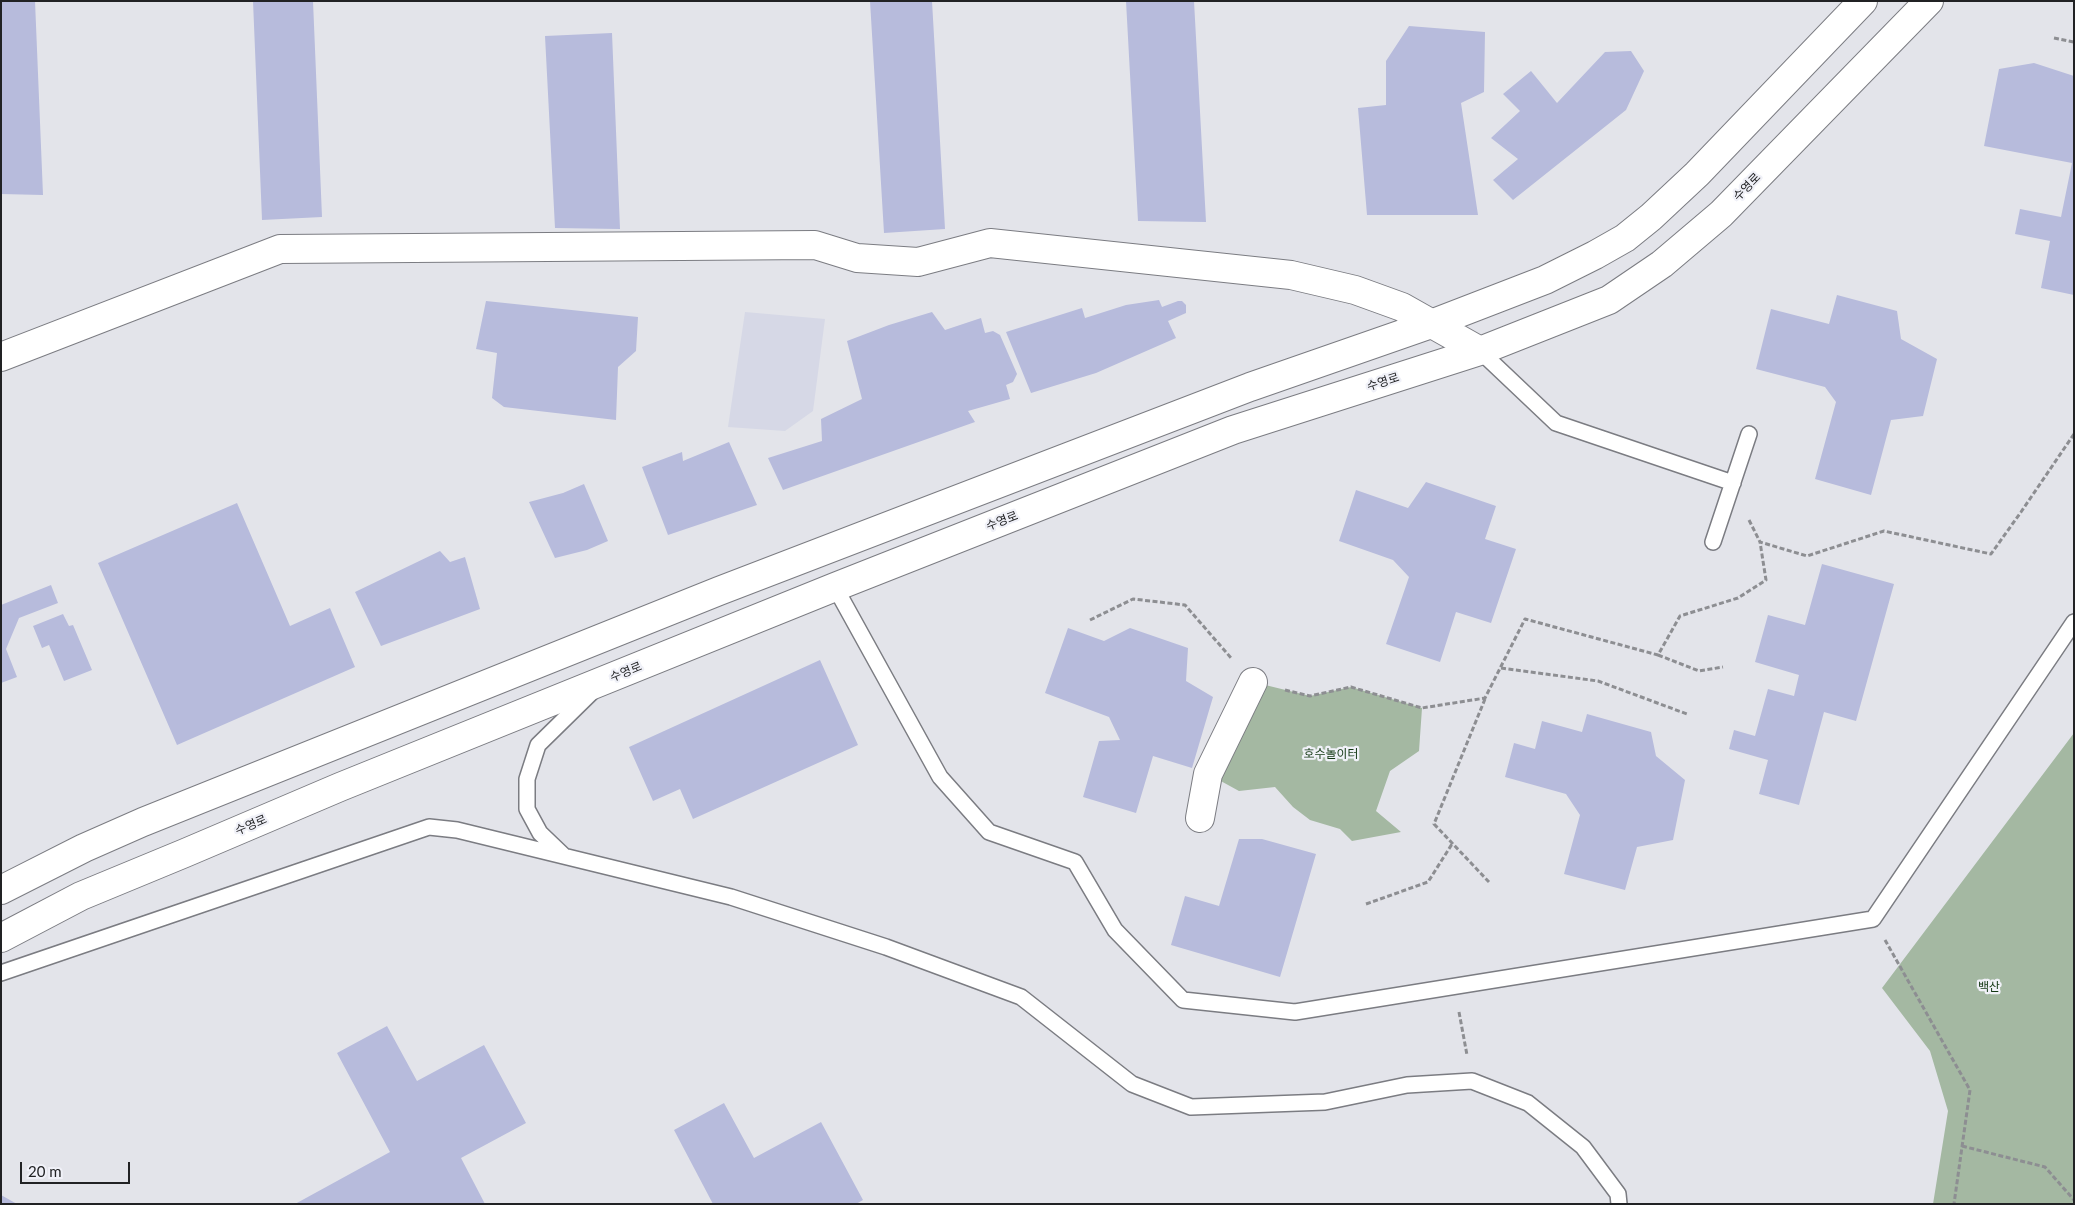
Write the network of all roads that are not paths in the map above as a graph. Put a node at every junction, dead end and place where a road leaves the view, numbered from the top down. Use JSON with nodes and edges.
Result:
{"nodes":[{"id":1,"x":1863,"y":1,"type":"edge"},
{"id":2,"x":1929,"y":1,"type":"edge"},
{"id":3,"x":1432,"y":324,"type":"junction"},
{"id":4,"x":1480,"y":351,"type":"junction"},
{"id":5,"x":1,"y":357,"type":"edge"},
{"id":6,"x":1749,"y":434,"type":"dead end"},
{"id":7,"x":1733,"y":483,"type":"junction"},
{"id":8,"x":1713,"y":542,"type":"dead end"},
{"id":9,"x":835,"y":587,"type":"junction"},
{"id":10,"x":2074,"y":622,"type":"edge"},
{"id":11,"x":602,"y":682,"type":"junction"},
{"id":12,"x":1253,"y":682,"type":"dead end"},
{"id":13,"x":1200,"y":818,"type":"dead end"},
{"id":14,"x":564,"y":856,"type":"junction"},
{"id":15,"x":1,"y":890,"type":"edge"},
{"id":16,"x":1,"y":938,"type":"edge"},
{"id":17,"x":1,"y":973,"type":"edge"},
{"id":18,"x":1619,"y":1204,"type":"edge"}],
"edges":[{"from":1,"to":3,"type":"main road"},
{"from":2,"to":4,"type":"main road","name":"수영로"},
{"from":3,"to":4,"type":"main road"},
{"from":3,"to":5,"type":"main road"},
{"from":3,"to":15,"type":"main road"},
{"from":4,"to":7,"type":"lane"},
{"from":4,"to":9,"type":"main road","name":"수영로"},
{"from":6,"to":7,"type":"lane"},
{"from":7,"to":8,"type":"lane"},
{"from":9,"to":10,"type":"lane"},
{"from":9,"to":11,"type":"main road","name":"수영로"},
{"from":11,"to":14,"type":"lane"},
{"from":11,"to":16,"type":"main road","name":"수영로"},
{"from":12,"to":13,"type":"main road"},
{"from":14,"to":17,"type":"lane"},
{"from":14,"to":18,"type":"lane"}]}
